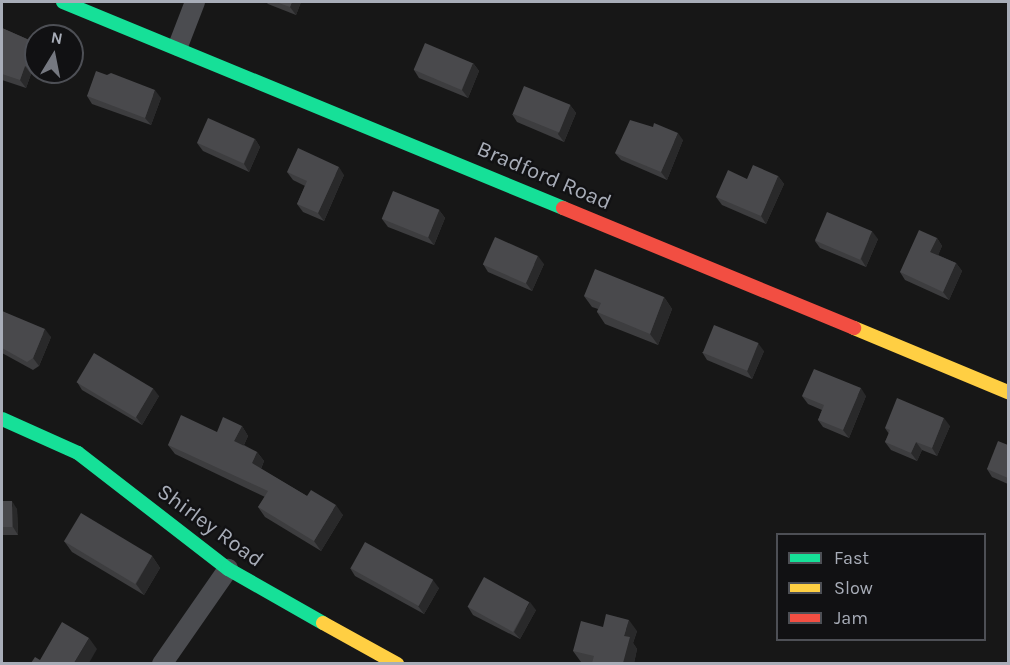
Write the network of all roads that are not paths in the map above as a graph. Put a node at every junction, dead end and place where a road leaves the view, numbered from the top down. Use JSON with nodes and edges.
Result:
{"nodes":[{"id":1,"x":63,"y":2,"type":"edge"},
{"id":2,"x":195,"y":2,"type":"edge"},
{"id":3,"x":178,"y":46,"type":"junction"},
{"id":4,"x":1008,"y":392,"type":"edge"},
{"id":5,"x":2,"y":419,"type":"edge"},
{"id":6,"x":228,"y":569,"type":"junction"},
{"id":7,"x":162,"y":663,"type":"edge"},
{"id":8,"x":397,"y":663,"type":"edge"}],
"edges":[{"from":1,"to":3,"type":"street","name":"Bradford Road"},
{"from":2,"to":3,"type":"street"},
{"from":3,"to":4,"type":"street","name":"Bradford Road"},
{"from":5,"to":6,"type":"street","name":"Shirley Road"},
{"from":6,"to":7,"type":"street"},
{"from":6,"to":8,"type":"street","name":"Shirley Road"}]}
